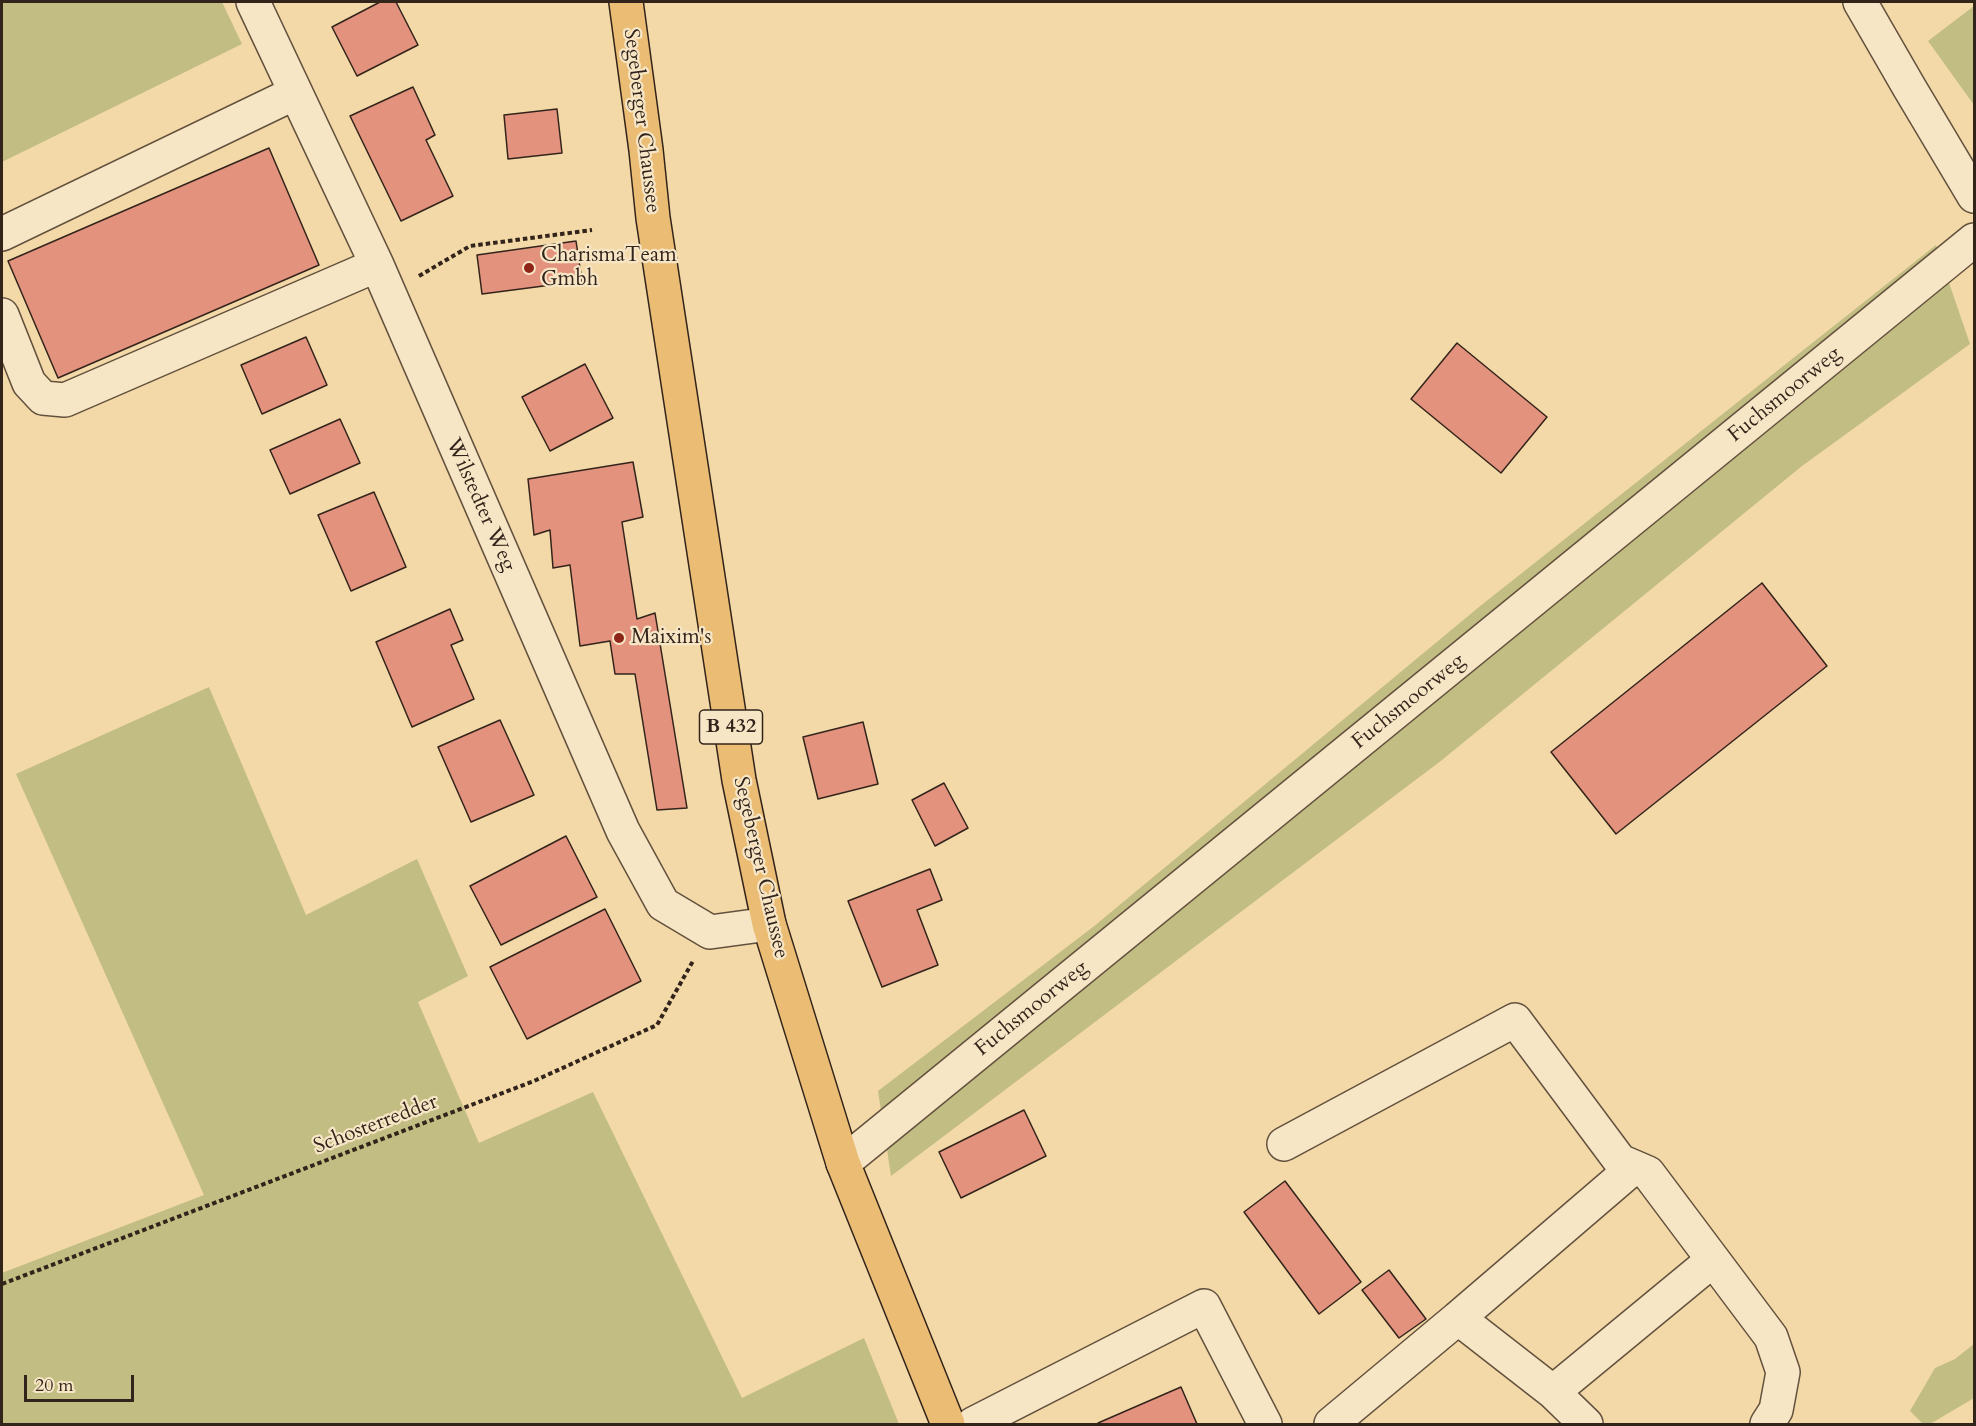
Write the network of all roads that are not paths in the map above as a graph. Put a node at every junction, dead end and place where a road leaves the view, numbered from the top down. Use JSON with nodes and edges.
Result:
{"nodes":[{"id":1,"x":253,"y":2,"type":"edge"},
{"id":2,"x":626,"y":2,"type":"edge"},
{"id":3,"x":1860,"y":2,"type":"edge"},
{"id":4,"x":295,"y":93,"type":"junction"},
{"id":5,"x":1974,"y":196,"type":"edge"},
{"id":6,"x":2,"y":234,"type":"edge"},
{"id":7,"x":1974,"y":240,"type":"edge"},
{"id":8,"x":382,"y":279,"type":"junction"},
{"id":9,"x":2,"y":315,"type":"edge"},
{"id":10,"x":769,"y":924,"type":"junction"},
{"id":11,"x":1284,"y":1144,"type":"dead end"},
{"id":12,"x":843,"y":1163,"type":"junction"},
{"id":13,"x":1634,"y":1167,"type":"junction"},
{"id":14,"x":1713,"y":1260,"type":"junction"},
{"id":15,"x":1458,"y":1318,"type":"junction"},
{"id":16,"x":1553,"y":1392,"type":"junction"},
{"id":17,"x":948,"y":1425,"type":"edge"},
{"id":18,"x":973,"y":1425,"type":"edge"},
{"id":19,"x":1265,"y":1425,"type":"edge"},
{"id":20,"x":1331,"y":1425,"type":"edge"},
{"id":21,"x":1586,"y":1425,"type":"edge"},
{"id":22,"x":1767,"y":1425,"type":"edge"}],
"edges":[{"from":1,"to":4,"type":"street","name":"Wilstedter Weg"},
{"from":2,"to":10,"type":"main road","name":"Segeberger Chaussee","number":"B 432"},
{"from":3,"to":5,"type":"street"},
{"from":4,"to":6,"type":"street"},
{"from":4,"to":8,"type":"street","name":"Wilstedter Weg"},
{"from":7,"to":12,"type":"street","name":"Fuchsmoorweg"},
{"from":8,"to":9,"type":"street"},
{"from":8,"to":10,"type":"street","name":"Wilstedter Weg"},
{"from":10,"to":12,"type":"main road","name":"Segeberger Chaussee","number":"B 432"},
{"from":11,"to":13,"type":"street"},
{"from":12,"to":17,"type":"main road","name":"Segeberger Chaussee","number":"B 432"},
{"from":13,"to":14,"type":"street"},
{"from":13,"to":15,"type":"street"},
{"from":14,"to":16,"type":"street"},
{"from":14,"to":22,"type":"street"},
{"from":15,"to":16,"type":"street"},
{"from":15,"to":20,"type":"street"},
{"from":16,"to":21,"type":"street"},
{"from":18,"to":19,"type":"street"}]}
